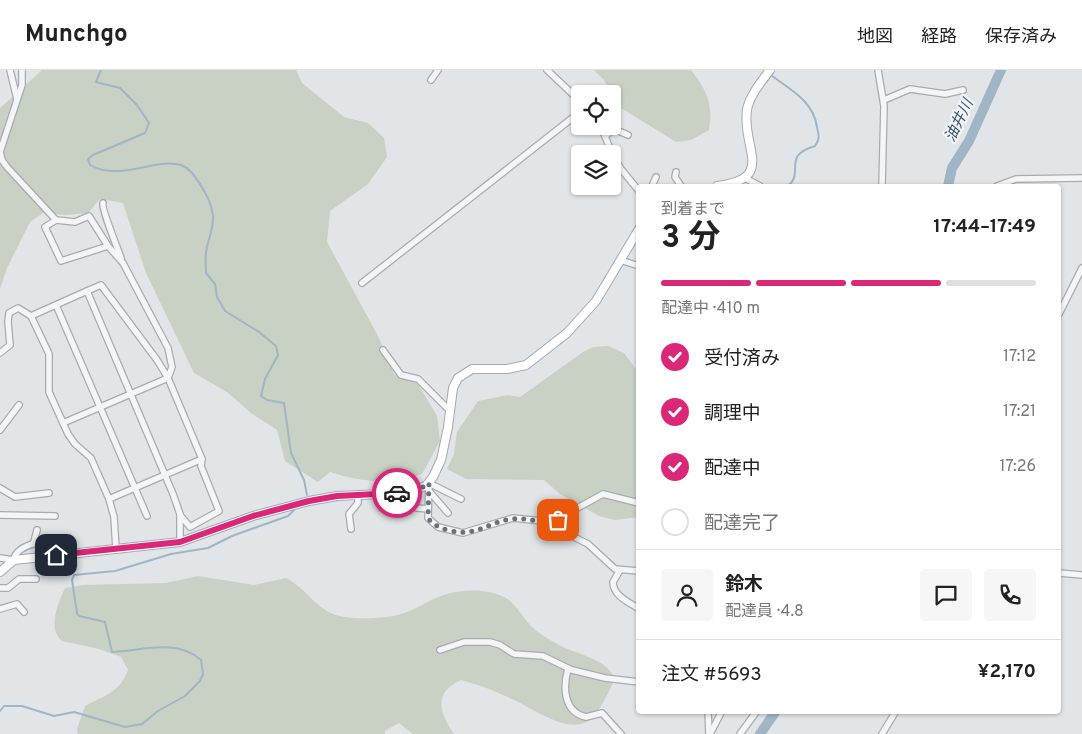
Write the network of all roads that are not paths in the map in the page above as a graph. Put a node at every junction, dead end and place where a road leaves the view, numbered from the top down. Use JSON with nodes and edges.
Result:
{"nodes":[{"id":1,"x":10,"y":70,"type":"edge"},
{"id":2,"x":22,"y":70,"type":"edge"},
{"id":3,"x":438,"y":70,"type":"edge"},
{"id":4,"x":547,"y":70,"type":"edge"},
{"id":5,"x":878,"y":70,"type":"edge"},
{"id":6,"x":769,"y":72,"type":"edge"},
{"id":7,"x":431,"y":80,"type":"dead end"},
{"id":8,"x":963,"y":90,"type":"dead end"},
{"id":9,"x":571,"y":92,"type":"edge"},
{"id":10,"x":884,"y":100,"type":"junction"},
{"id":11,"x":17,"y":101,"type":"junction"},
{"id":12,"x":571,"y":119,"type":"edge"},
{"id":13,"x":628,"y":135,"type":"dead end"},
{"id":14,"x":606,"y":136,"type":"joint"},
{"id":15,"x":609,"y":145,"type":"edge"},
{"id":16,"x":621,"y":166,"type":"edge"},
{"id":17,"x":676,"y":172,"type":"dead end"},
{"id":18,"x":656,"y":177,"type":"dead end"},
{"id":19,"x":746,"y":178,"type":"junction"},
{"id":20,"x":1082,"y":178,"type":"edge"},
{"id":21,"x":653,"y":184,"type":"edge"},
{"id":22,"x":680,"y":184,"type":"edge"},
{"id":23,"x":729,"y":184,"type":"edge"},
{"id":24,"x":756,"y":184,"type":"edge"},
{"id":25,"x":882,"y":184,"type":"edge"},
{"id":26,"x":1002,"y":184,"type":"edge"},
{"id":27,"x":636,"y":186,"type":"edge"},
{"id":28,"x":103,"y":203,"type":"dead end"},
{"id":29,"x":56,"y":220,"type":"junction"},
{"id":30,"x":636,"y":234,"type":"edge"},
{"id":31,"x":108,"y":246,"type":"junction"},
{"id":32,"x":121,"y":258,"type":"junction"},
{"id":33,"x":620,"y":260,"type":"junction"},
{"id":34,"x":636,"y":265,"type":"edge"},
{"id":35,"x":1082,"y":268,"type":"edge"},
{"id":36,"x":362,"y":283,"type":"dead end"},
{"id":37,"x":87,"y":291,"type":"junction"},
{"id":38,"x":56,"y":305,"type":"junction"},
{"id":39,"x":1061,"y":310,"type":"edge"},
{"id":40,"x":30,"y":316,"type":"junction"},
{"id":41,"x":383,"y":350,"type":"dead end"},
{"id":42,"x":0,"y":353,"type":"edge"},
{"id":43,"x":168,"y":378,"type":"junction"},
{"id":44,"x":130,"y":394,"type":"junction"},
{"id":45,"x":18,"y":406,"type":"dead end"},
{"id":46,"x":100,"y":407,"type":"junction"},
{"id":47,"x":450,"y":412,"type":"junction"},
{"id":48,"x":63,"y":423,"type":"junction"},
{"id":49,"x":0,"y":430,"type":"edge"},
{"id":50,"x":202,"y":459,"type":"junction"},
{"id":51,"x":165,"y":474,"type":"junction"},
{"id":52,"x":429,"y":483,"type":"junction"},
{"id":53,"x":0,"y":488,"type":"edge"},
{"id":54,"x":135,"y":488,"type":"junction"},
{"id":55,"x":429,"y":491,"type":"junction"},
{"id":56,"x":49,"y":493,"type":"dead end"},
{"id":57,"x":358,"y":494,"type":"junction"},
{"id":58,"x":109,"y":499,"type":"junction"},
{"id":59,"x":461,"y":499,"type":"dead end"},
{"id":60,"x":636,"y":502,"type":"edge"},
{"id":61,"x":417,"y":508,"type":"dead end"},
{"id":62,"x":428,"y":509,"type":"junction"},
{"id":63,"x":448,"y":513,"type":"dead end"},
{"id":64,"x":180,"y":514,"type":"junction"},
{"id":65,"x":0,"y":515,"type":"edge"},
{"id":66,"x":55,"y":516,"type":"dead end"},
{"id":67,"x":147,"y":516,"type":"dead end"},
{"id":68,"x":550,"y":522,"type":"junction"},
{"id":69,"x":351,"y":529,"type":"dead end"},
{"id":70,"x":37,"y":530,"type":"dead end"},
{"id":71,"x":55,"y":539,"type":"dead end"},
{"id":72,"x":34,"y":542,"type":"junction"},
{"id":73,"x":180,"y":542,"type":"junction"},
{"id":74,"x":116,"y":549,"type":"junction"},
{"id":75,"x":0,"y":558,"type":"edge"},
{"id":76,"x":14,"y":560,"type":"junction"},
{"id":77,"x":620,"y":570,"type":"junction"},
{"id":78,"x":636,"y":571,"type":"edge"},
{"id":79,"x":0,"y":572,"type":"edge"},
{"id":80,"x":1061,"y":573,"type":"edge"},
{"id":81,"x":1082,"y":575,"type":"edge"},
{"id":82,"x":36,"y":579,"type":"dead end"},
{"id":83,"x":0,"y":588,"type":"edge"},
{"id":84,"x":636,"y":607,"type":"edge"},
{"id":85,"x":0,"y":609,"type":"edge"},
{"id":86,"x":24,"y":612,"type":"dead end"},
{"id":87,"x":440,"y":650,"type":"dead end"},
{"id":88,"x":568,"y":669,"type":"junction"},
{"id":89,"x":636,"y":682,"type":"edge"},
{"id":90,"x":708,"y":714,"type":"edge"},
{"id":91,"x":720,"y":714,"type":"edge"},
{"id":92,"x":755,"y":714,"type":"edge"},
{"id":93,"x":894,"y":714,"type":"edge"},
{"id":94,"x":622,"y":734,"type":"edge"},
{"id":95,"x":710,"y":734,"type":"edge"},
{"id":96,"x":740,"y":734,"type":"edge"},
{"id":97,"x":882,"y":734,"type":"edge"}],
"edges":[{"from":1,"to":11,"type":"street"},
{"from":2,"to":11,"type":"street"},
{"from":3,"to":7,"type":"street"},
{"from":4,"to":9,"type":"street"},
{"from":5,"to":10,"type":"street"},
{"from":6,"to":19,"type":"main road"},
{"from":8,"to":10,"type":"street"},
{"from":10,"to":25,"type":"street"},
{"from":11,"to":29,"type":"street"},
{"from":12,"to":36,"type":"street"},
{"from":13,"to":14,"type":"street"},
{"from":14,"to":15,"type":"street"},
{"from":16,"to":27,"type":"street"},
{"from":17,"to":22,"type":"street"},
{"from":18,"to":21,"type":"street"},
{"from":19,"to":23,"type":"main road"},
{"from":19,"to":24,"type":"street"},
{"from":20,"to":26,"type":"street"},
{"from":28,"to":32,"type":"street"},
{"from":29,"to":31,"type":"street"},
{"from":29,"to":31,"type":"street"},
{"from":30,"to":33,"type":"main road"},
{"from":31,"to":32,"type":"street"},
{"from":32,"to":43,"type":"street"},
{"from":33,"to":34,"type":"street"},
{"from":33,"to":47,"type":"main road"},
{"from":35,"to":39,"type":"street"},
{"from":37,"to":38,"type":"street"},
{"from":37,"to":43,"type":"street"},
{"from":37,"to":44,"type":"street"},
{"from":38,"to":40,"type":"street"},
{"from":38,"to":46,"type":"street"},
{"from":40,"to":42,"type":"street"},
{"from":40,"to":48,"type":"street"},
{"from":41,"to":47,"type":"street"},
{"from":43,"to":44,"type":"street"},
{"from":43,"to":50,"type":"street"},
{"from":44,"to":46,"type":"street"},
{"from":44,"to":51,"type":"street"},
{"from":45,"to":49,"type":"street"},
{"from":46,"to":48,"type":"street"},
{"from":46,"to":54,"type":"street"},
{"from":47,"to":52,"type":"main road"},
{"from":48,"to":58,"type":"street"},
{"from":50,"to":51,"type":"street"},
{"from":50,"to":64,"type":"street"},
{"from":51,"to":54,"type":"street"},
{"from":51,"to":64,"type":"street"},
{"from":52,"to":55,"type":"street"},
{"from":52,"to":57,"type":"main road"},
{"from":52,"to":59,"type":"street"},
{"from":53,"to":56,"type":"street"},
{"from":54,"to":58,"type":"street"},
{"from":54,"to":67,"type":"street"},
{"from":55,"to":62,"type":"street"},
{"from":55,"to":63,"type":"street"},
{"from":57,"to":69,"type":"street"},
{"from":57,"to":73,"type":"main road"},
{"from":58,"to":74,"type":"street"},
{"from":60,"to":68,"type":"street"},
{"from":61,"to":62,"type":"street"},
{"from":62,"to":68,"type":"street"},
{"from":64,"to":73,"type":"street"},
{"from":65,"to":66,"type":"street"},
{"from":68,"to":77,"type":"street"},
{"from":70,"to":72,"type":"street"},
{"from":71,"to":72,"type":"street"},
{"from":72,"to":76,"type":"street"},
{"from":73,"to":74,"type":"main road"},
{"from":74,"to":76,"type":"main road"},
{"from":75,"to":76,"type":"street"},
{"from":76,"to":79,"type":"main road"},
{"from":77,"to":78,"type":"street"},
{"from":77,"to":84,"type":"street"},
{"from":80,"to":81,"type":"street"},
{"from":82,"to":83,"type":"street"},
{"from":85,"to":86,"type":"street"},
{"from":87,"to":88,"type":"street"},
{"from":88,"to":89,"type":"street"},
{"from":88,"to":94,"type":"street"},
{"from":90,"to":95,"type":"street"},
{"from":91,"to":95,"type":"street"},
{"from":92,"to":96,"type":"street"},
{"from":93,"to":97,"type":"street"}]}
